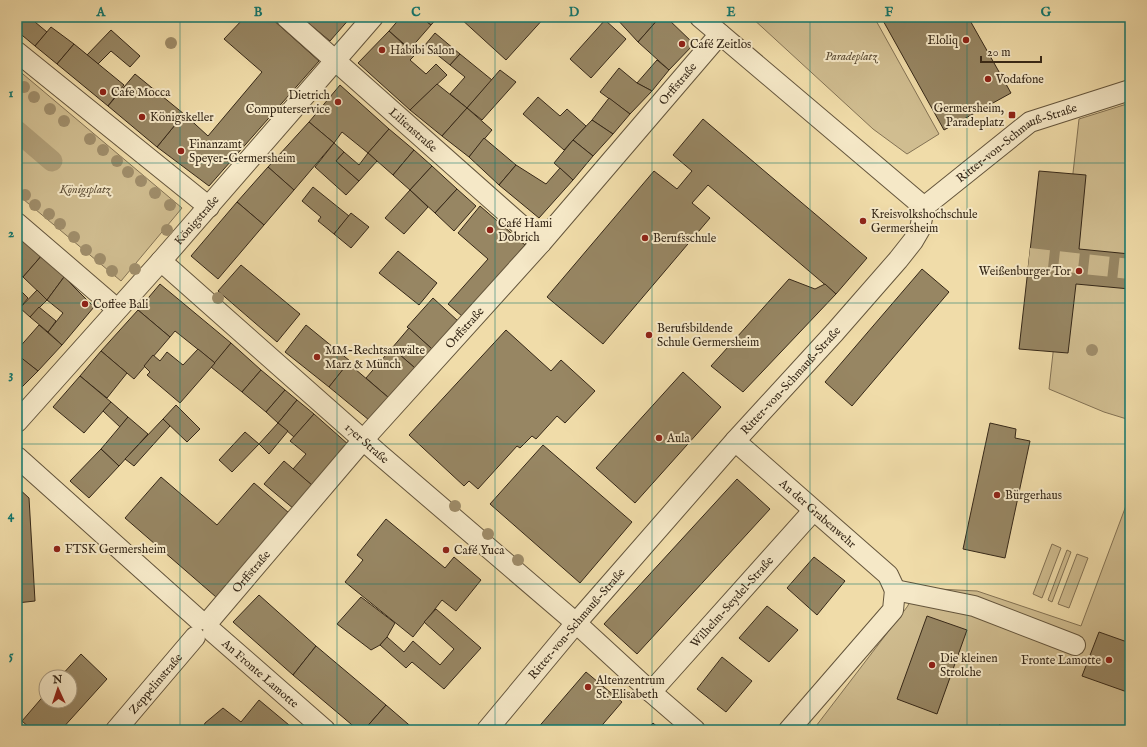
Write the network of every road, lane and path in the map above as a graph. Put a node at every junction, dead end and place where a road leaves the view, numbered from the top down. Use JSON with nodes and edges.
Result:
{"nodes":[{"id":1,"x":286,"y":17,"type":"edge"},
{"id":2,"x":373,"y":17,"type":"edge"},
{"id":3,"x":700,"y":17,"type":"edge"},
{"id":4,"x":720,"y":34,"type":"junction"},
{"id":5,"x":17,"y":52,"type":"edge"},
{"id":6,"x":336,"y":60,"type":"junction"},
{"id":7,"x":1130,"y":90,"type":"edge"},
{"id":8,"x":209,"y":207,"type":"junction"},
{"id":9,"x":924,"y":207,"type":"junction"},
{"id":10,"x":17,"y":223,"type":"edge"},
{"id":11,"x":541,"y":243,"type":"junction"},
{"id":12,"x":161,"y":262,"type":"junction"},
{"id":13,"x":117,"y":310,"type":"junction"},
{"id":14,"x":17,"y":422,"type":"edge"},
{"id":15,"x":363,"y":440,"type":"junction"},
{"id":16,"x":735,"y":441,"type":"junction"},
{"id":17,"x":17,"y":457,"type":"edge"},
{"id":18,"x":813,"y":511,"type":"junction"},
{"id":19,"x":895,"y":590,"type":"junction"},
{"id":20,"x":576,"y":623,"type":"junction"},
{"id":21,"x":204,"y":628,"type":"junction"},
{"id":22,"x":1075,"y":645,"type":"dead end"},
{"id":23,"x":651,"y":692,"type":"junction"},
{"id":24,"x":116,"y":730,"type":"edge"},
{"id":25,"x":325,"y":730,"type":"edge"},
{"id":26,"x":487,"y":730,"type":"edge"},
{"id":27,"x":695,"y":730,"type":"edge"},
{"id":28,"x":790,"y":730,"type":"edge"}],
"edges":[{"from":1,"to":6,"type":"street","name":"Lilienstraße"},
{"from":2,"to":6,"type":"street","name":"Königstraße"},
{"from":3,"to":4,"type":"street"},
{"from":4,"to":9,"type":"street"},
{"from":4,"to":11,"type":"street","name":"Orffstraße"},
{"from":5,"to":8,"type":"street"},
{"from":6,"to":8,"type":"street","name":"Königstraße"},
{"from":6,"to":11,"type":"street","name":"Lilienstraße"},
{"from":7,"to":9,"type":"street","name":"Ritter-von-Schmauß-Straße"},
{"from":8,"to":12,"type":"street","name":"Königstraße"},
{"from":9,"to":16,"type":"street","name":"Ritter-von-Schmauß-Straße"},
{"from":10,"to":13,"type":"street"},
{"from":11,"to":15,"type":"street","name":"Orffstraße"},
{"from":12,"to":13,"type":"street","name":"Königstraße"},
{"from":12,"to":15,"type":"street","name":"17er Straße"},
{"from":13,"to":14,"type":"street","name":"Königstraße"},
{"from":15,"to":20,"type":"street","name":"17er Straße"},
{"from":15,"to":21,"type":"street","name":"Orffstraße"},
{"from":16,"to":18,"type":"street","name":"An der Grabenwehr"},
{"from":16,"to":20,"type":"street","name":"Ritter-von-Schmauß-Straße"},
{"from":17,"to":21,"type":"street","name":"An Fronte Lamotte"},
{"from":18,"to":19,"type":"street","name":"An der Grabenwehr"},
{"from":18,"to":23,"type":"street","name":"Wilhelm-Seydel-Straße"},
{"from":19,"to":22,"type":"street"},
{"from":19,"to":28,"type":"street"},
{"from":20,"to":23,"type":"street","name":"17er Straße"},
{"from":20,"to":26,"type":"street","name":"Ritter-von-Schmauß-Straße"},
{"from":21,"to":24,"type":"street","name":"Zeppelinstraße"},
{"from":21,"to":25,"type":"street","name":"An Fronte Lamotte"},
{"from":23,"to":27,"type":"street","name":"17er Straße"}]}
